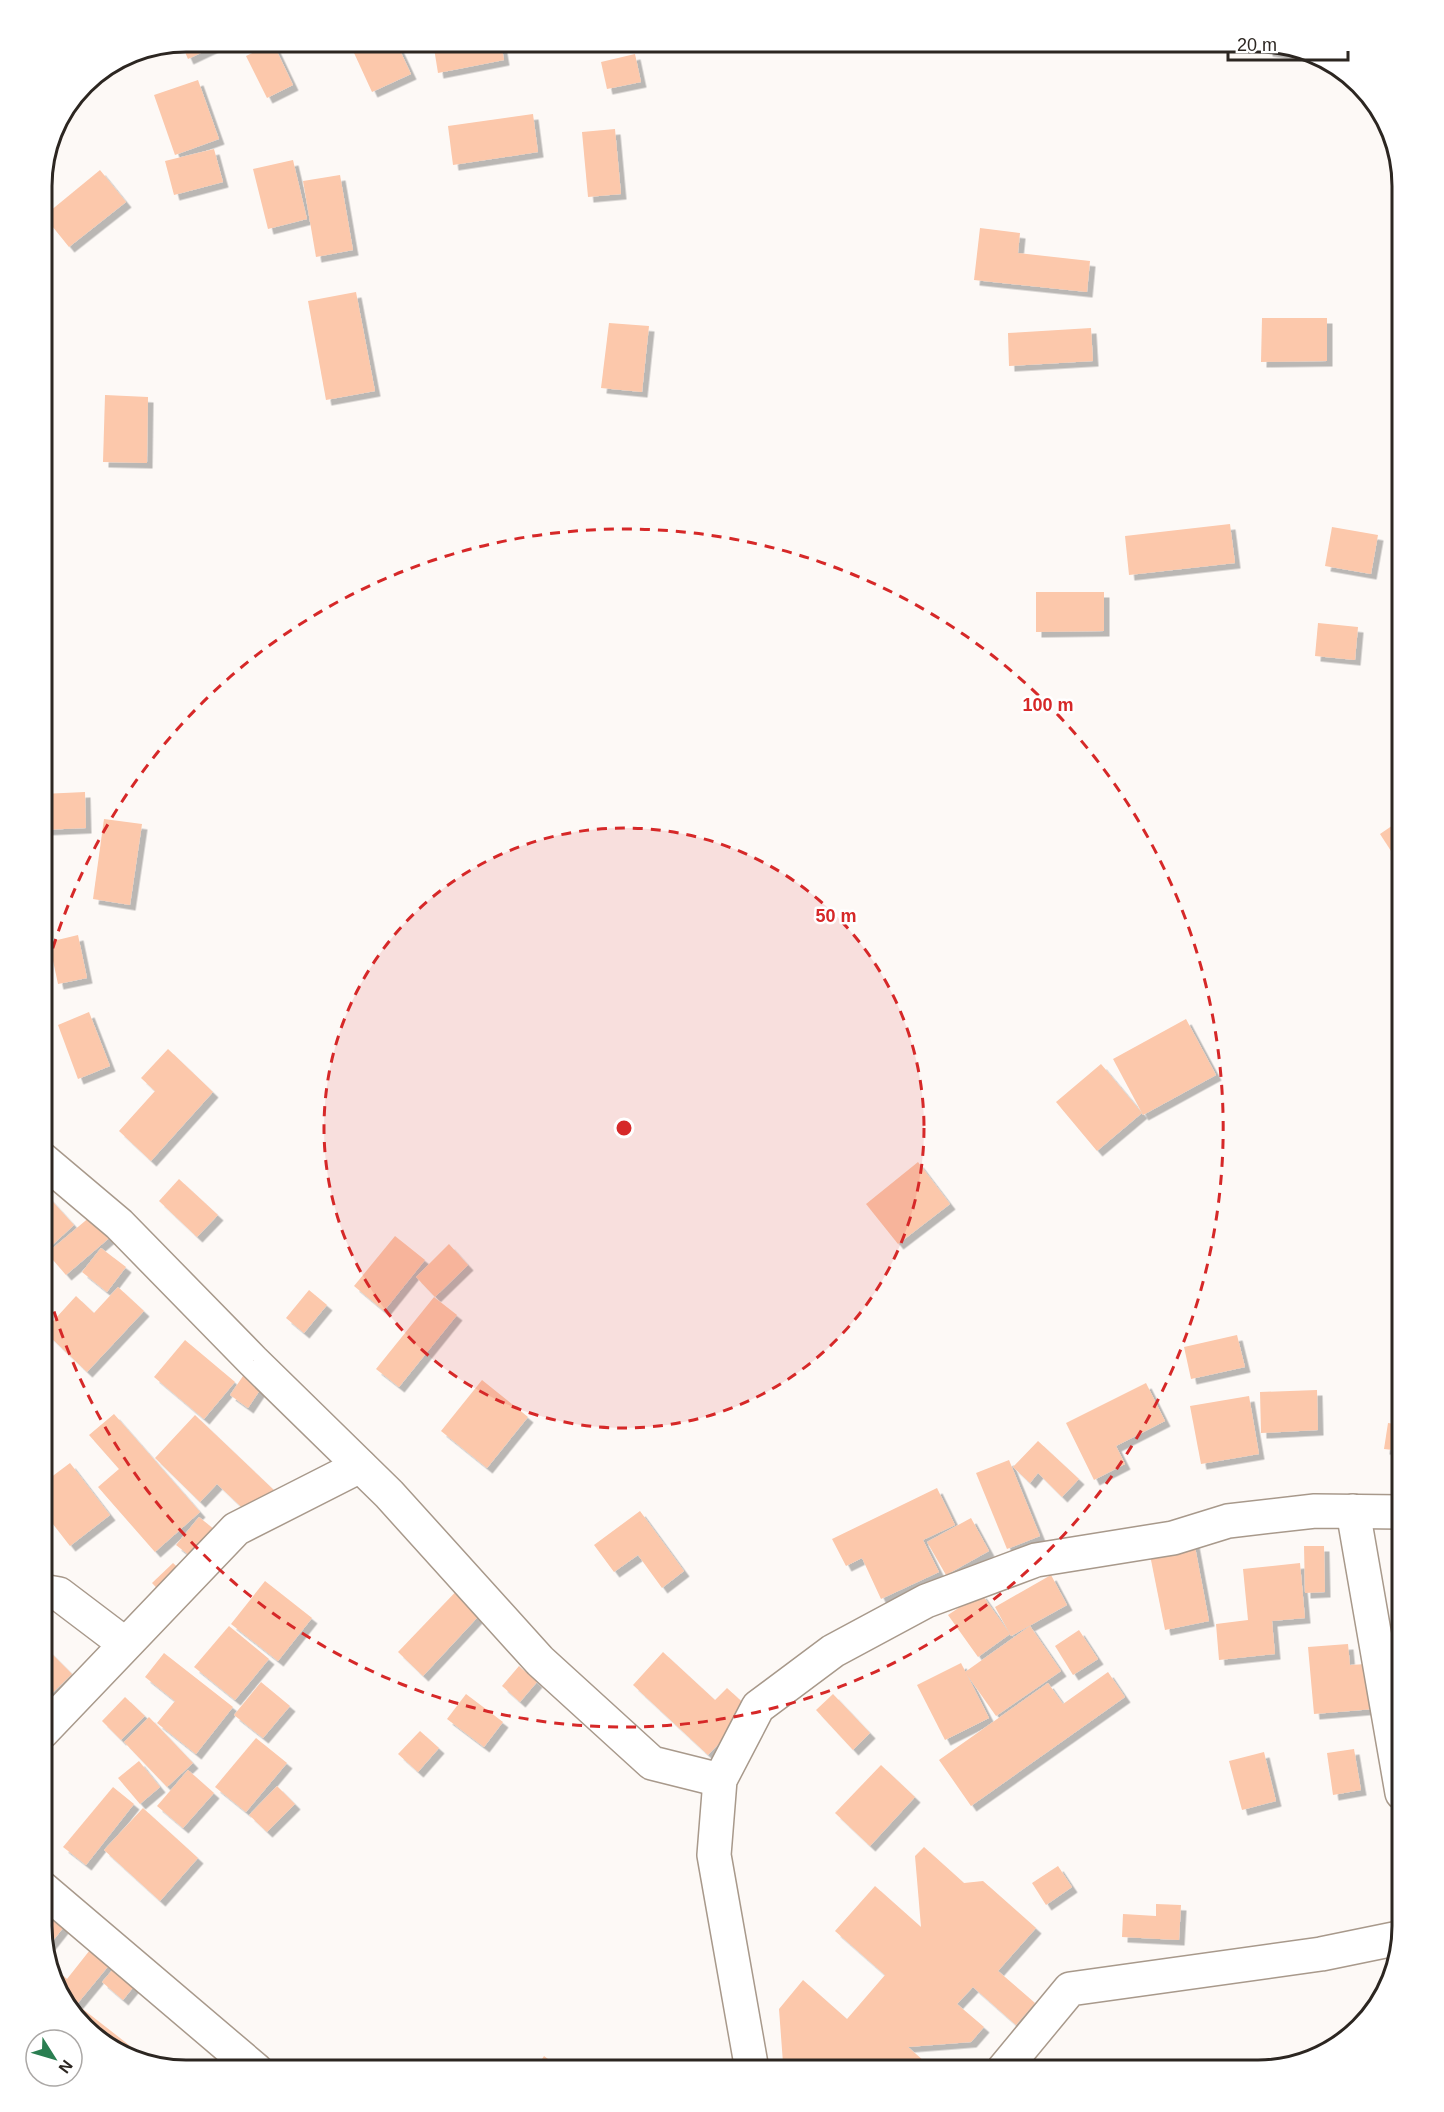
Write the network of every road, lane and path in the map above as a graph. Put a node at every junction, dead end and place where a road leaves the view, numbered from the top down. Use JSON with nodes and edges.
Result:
{"nodes":[{"id":1,"x":52,"y":1168,"type":"edge"},
{"id":2,"x":360,"y":1466,"type":"junction"},
{"id":3,"x":1353,"y":1511,"type":"junction"},
{"id":4,"x":1392,"y":1512,"type":"edge"},
{"id":5,"x":52,"y":1593,"type":"edge"},
{"id":6,"x":125,"y":1644,"type":"junction"},
{"id":7,"x":52,"y":1721,"type":"edge"},
{"id":8,"x":1392,"y":1735,"type":"edge"},
{"id":9,"x":720,"y":1780,"type":"junction"},
{"id":10,"x":52,"y":1897,"type":"edge"},
{"id":11,"x":1390,"y":1940,"type":"edge"},
{"id":12,"x":243,"y":2059,"type":"edge"},
{"id":13,"x":750,"y":2060,"type":"edge"},
{"id":14,"x":1011,"y":2060,"type":"edge"}],
"edges":[{"from":1,"to":2,"type":"street"},
{"from":2,"to":6,"type":"street"},
{"from":2,"to":9,"type":"street"},
{"from":3,"to":4,"type":"street"},
{"from":3,"to":8,"type":"street"},
{"from":3,"to":9,"type":"street"},
{"from":5,"to":6,"type":"street"},
{"from":6,"to":7,"type":"street"},
{"from":9,"to":13,"type":"street"},
{"from":10,"to":12,"type":"street"},
{"from":11,"to":14,"type":"street"}]}
